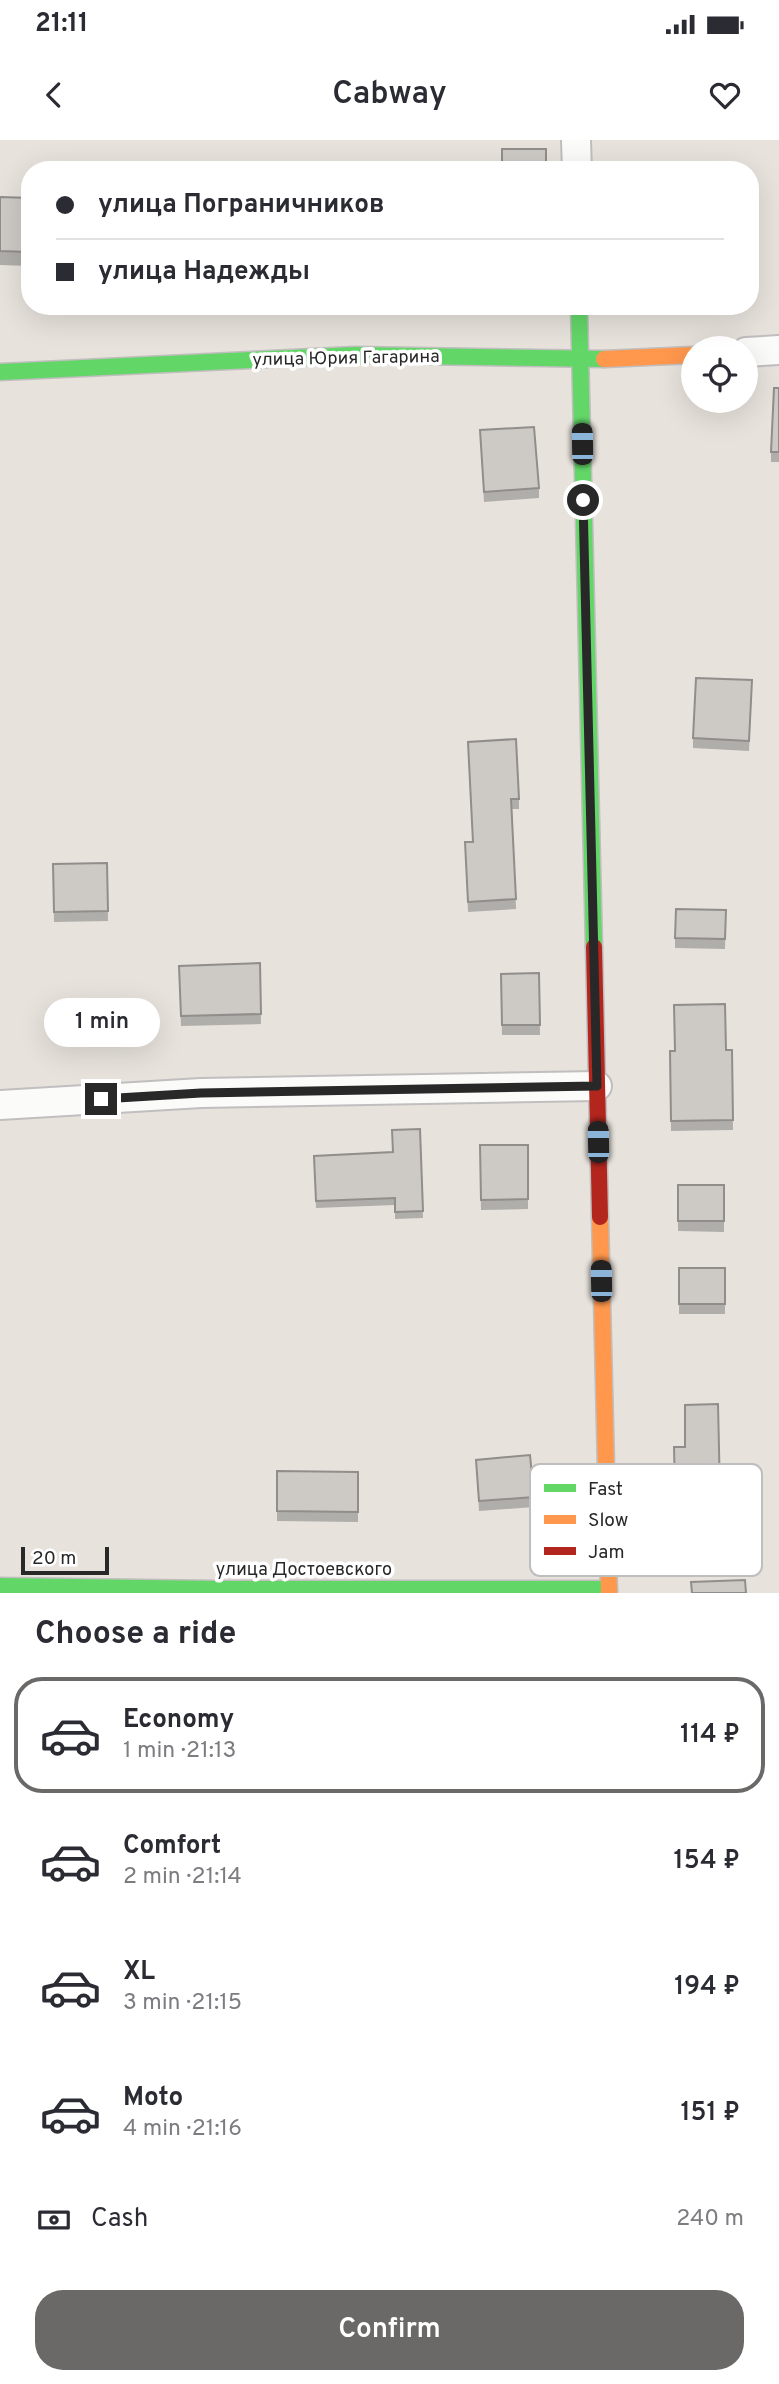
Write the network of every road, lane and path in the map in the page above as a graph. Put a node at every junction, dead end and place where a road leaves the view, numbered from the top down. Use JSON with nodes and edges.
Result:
{"nodes":[{"id":1,"x":576,"y":140,"type":"edge"},
{"id":2,"x":577,"y":161,"type":"edge"},
{"id":3,"x":579,"y":315,"type":"edge"},
{"id":4,"x":779,"y":350,"type":"edge"},
{"id":5,"x":758,"y":351,"type":"edge"},
{"id":6,"x":681,"y":356,"type":"edge"},
{"id":7,"x":580,"y":360,"type":"junction"},
{"id":8,"x":0,"y":372,"type":"edge"},
{"id":9,"x":597,"y":1086,"type":"junction"},
{"id":10,"x":0,"y":1105,"type":"edge"},
{"id":11,"x":606,"y":1464,"type":"edge"},
{"id":12,"x":0,"y":1586,"type":"edge"},
{"id":13,"x":609,"y":1591,"type":"edge"}],
"edges":[{"from":1,"to":2,"type":"street"},
{"from":3,"to":7,"type":"street"},
{"from":4,"to":5,"type":"street"},
{"from":6,"to":7,"type":"street","name":"улица Юрия Гагарина"},
{"from":7,"to":8,"type":"street","name":"улица Юрия Гагарина"},
{"from":7,"to":9,"type":"street"},
{"from":9,"to":10,"type":"street"},
{"from":9,"to":11,"type":"street"},
{"from":12,"to":13,"type":"street","name":"улица Достоевского"}]}
